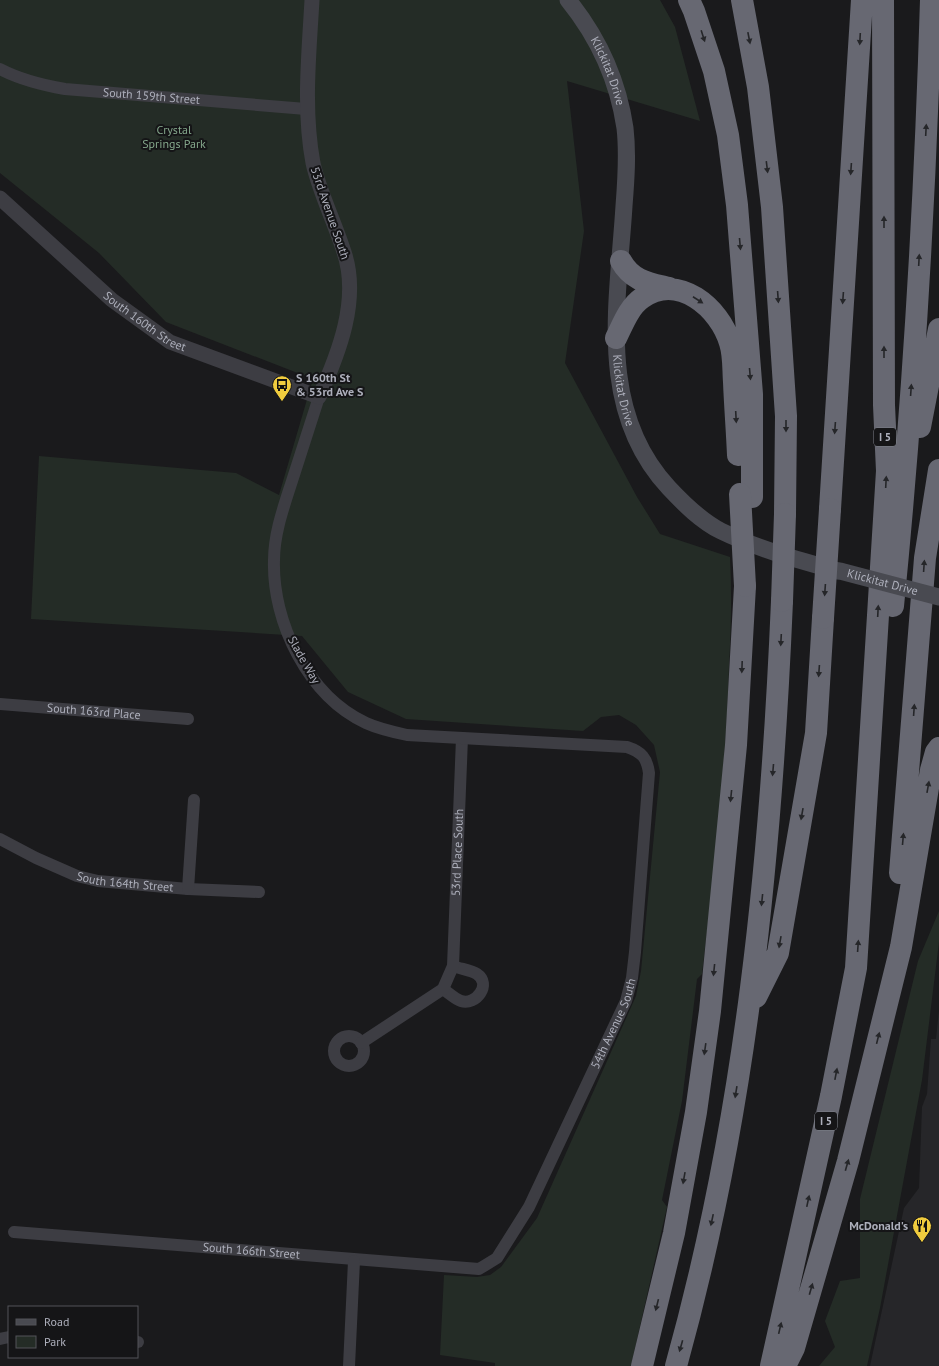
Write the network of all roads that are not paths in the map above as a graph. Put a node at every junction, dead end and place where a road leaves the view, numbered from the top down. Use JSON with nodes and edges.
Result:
{"nodes":[{"id":1,"x":312,"y":0,"type":"edge"},
{"id":2,"x":568,"y":0,"type":"edge"},
{"id":3,"x":689,"y":0,"type":"edge"},
{"id":4,"x":742,"y":0,"type":"edge"},
{"id":5,"x":862,"y":0,"type":"edge"},
{"id":6,"x":883,"y":0,"type":"edge"},
{"id":7,"x":931,"y":0,"type":"edge"},
{"id":8,"x":0,"y":69,"type":"edge"},
{"id":9,"x":306,"y":110,"type":"junction"},
{"id":10,"x":0,"y":198,"type":"edge"},
{"id":11,"x":621,"y":261,"type":"junction"},
{"id":12,"x":675,"y":290,"type":"junction"},
{"id":13,"x":939,"y":329,"type":"edge"},
{"id":14,"x":616,"y":338,"type":"junction"},
{"id":15,"x":319,"y":397,"type":"junction"},
{"id":16,"x":939,"y":470,"type":"edge"},
{"id":17,"x":746,"y":495,"type":"junction"},
{"id":18,"x":904,"y":499,"type":"junction"},
{"id":19,"x":939,"y":597,"type":"edge"},
{"id":20,"x":0,"y":704,"type":"edge"},
{"id":21,"x":188,"y":719,"type":"dead end"},
{"id":22,"x":462,"y":738,"type":"junction"},
{"id":23,"x":939,"y":748,"type":"edge"},
{"id":24,"x":643,"y":755,"type":"joint"},
{"id":25,"x":194,"y":800,"type":"dead end"},
{"id":26,"x":0,"y":839,"type":"edge"},
{"id":27,"x":862,"y":874,"type":"junction"},
{"id":28,"x":188,"y":889,"type":"junction"},
{"id":29,"x":259,"y":892,"type":"dead end"},
{"id":30,"x":453,"y":966,"type":"junction"},
{"id":31,"x":443,"y":989,"type":"junction"},
{"id":32,"x":748,"y":1012,"type":"junction"},
{"id":33,"x":884,"y":1017,"type":"junction"},
{"id":34,"x":361,"y":1043,"type":"dead end"},
{"id":35,"x":14,"y":1232,"type":"dead end"},
{"id":36,"x":354,"y":1261,"type":"junction"},
{"id":37,"x":487,"y":1266,"type":"joint"},
{"id":38,"x":349,"y":1366,"type":"edge"},
{"id":39,"x":642,"y":1366,"type":"edge"},
{"id":40,"x":676,"y":1366,"type":"edge"},
{"id":41,"x":772,"y":1366,"type":"edge"},
{"id":42,"x":785,"y":1366,"type":"edge"}],
"edges":[{"from":1,"to":9,"type":"street","name":"53rd Avenue South"},
{"from":2,"to":11,"type":"main road","name":"Klickitat Drive"},
{"from":3,"to":17,"type":"highway","one_way":true},
{"from":4,"to":32,"type":"highway","one_way":true,"bridge":true},
{"from":5,"to":32,"type":"highway","one_way":true,"bridge":true},
{"from":27,"to":6,"type":"highway","number":"I 5","one_way":true},
{"from":18,"to":7,"type":"highway","number":"I 5","one_way":true},
{"from":8,"to":9,"type":"street","name":"South 159th Street"},
{"from":9,"to":15,"type":"street","name":"53rd Avenue South"},
{"from":10,"to":15,"type":"street","name":"South 160th Street"},
{"from":11,"to":12,"type":"highway"},
{"from":11,"to":14,"type":"main road","name":"Klickitat Drive"},
{"from":12,"to":14,"type":"highway"},
{"from":12,"to":17,"type":"highway","one_way":true},
{"from":13,"to":18,"type":"highway"},
{"from":14,"to":19,"type":"main road","name":"Klickitat Drive","bridge":true},
{"from":15,"to":22,"type":"street","name":"Slade Way"},
{"from":33,"to":16,"type":"highway","one_way":true},
{"from":17,"to":39,"type":"highway","one_way":true,"bridge":true},
{"from":18,"to":27,"type":"highway","number":"I 5"},
{"from":20,"to":21,"type":"street","name":"South 163rd Place"},
{"from":22,"to":24,"type":"street","name":"Slade Way"},
{"from":22,"to":30,"type":"street","name":"53rd Place South"},
{"from":33,"to":23,"type":"highway","one_way":true},
{"from":24,"to":37,"type":"street","name":"54th Avenue South"},
{"from":25,"to":28,"type":"street"},
{"from":26,"to":28,"type":"street","name":"South 164th Street"},
{"from":41,"to":27,"type":"highway","number":"I 5","one_way":true},
{"from":28,"to":29,"type":"street","name":"South 164th Street"},
{"from":30,"to":31,"type":"street","name":"53rd Place South"},
{"from":30,"to":31,"type":"street"},
{"from":31,"to":34,"type":"street"},
{"from":32,"to":40,"type":"highway","one_way":true},
{"from":42,"to":33,"type":"highway","one_way":true},
{"from":35,"to":36,"type":"street","name":"South 166th Street"},
{"from":36,"to":37,"type":"street","name":"South 166th Street"},
{"from":36,"to":38,"type":"street"}]}
